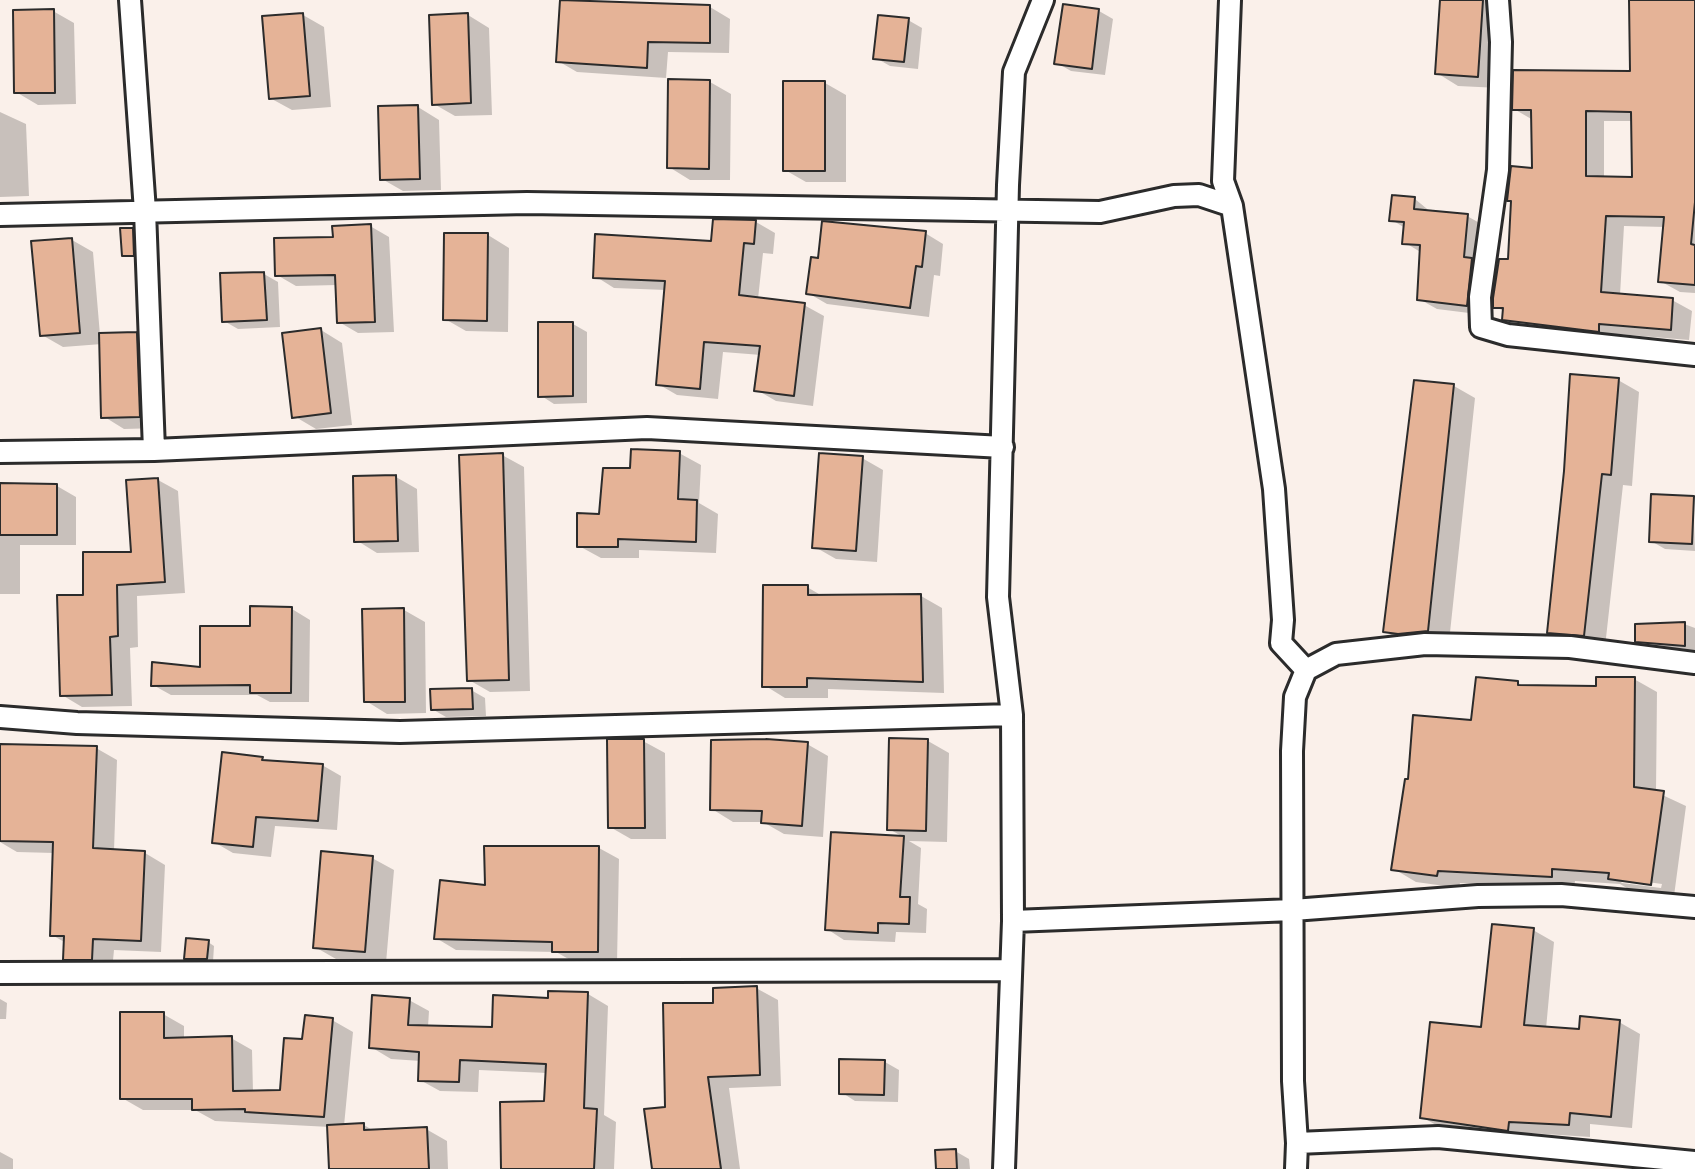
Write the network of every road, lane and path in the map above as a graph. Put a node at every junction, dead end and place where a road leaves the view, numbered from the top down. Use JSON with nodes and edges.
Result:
{"nodes":[{"id":1,"x":130,"y":0,"type":"edge"},
{"id":2,"x":1043,"y":0,"type":"edge"},
{"id":3,"x":1230,"y":0,"type":"edge"},
{"id":4,"x":1498,"y":0,"type":"edge"},
{"id":5,"x":1232,"y":206,"type":"junction"},
{"id":6,"x":1008,"y":209,"type":"junction"},
{"id":7,"x":145,"y":211,"type":"junction"},
{"id":8,"x":0,"y":215,"type":"edge"},
{"id":9,"x":1695,"y":355,"type":"edge"},
{"id":10,"x":1003,"y":447,"type":"junction"},
{"id":11,"x":154,"y":450,"type":"junction"},
{"id":12,"x":0,"y":452,"type":"edge"},
{"id":13,"x":1695,"y":663,"type":"edge"},
{"id":14,"x":1306,"y":670,"type":"junction"},
{"id":15,"x":1012,"y":715,"type":"junction"},
{"id":16,"x":0,"y":717,"type":"edge"},
{"id":17,"x":1695,"y":907,"type":"edge"},
{"id":18,"x":1293,"y":910,"type":"junction"},
{"id":19,"x":1013,"y":921,"type":"junction"},
{"id":20,"x":1008,"y":970,"type":"junction"},
{"id":21,"x":0,"y":973,"type":"edge"},
{"id":22,"x":1297,"y":1143,"type":"junction"},
{"id":23,"x":1695,"y":1162,"type":"edge"},
{"id":24,"x":1004,"y":1169,"type":"edge"},
{"id":25,"x":1296,"y":1169,"type":"edge"}],
"edges":[{"from":1,"to":7,"type":"street"},
{"from":2,"to":6,"type":"street"},
{"from":3,"to":5,"type":"street"},
{"from":4,"to":9,"type":"street"},
{"from":5,"to":6,"type":"street"},
{"from":5,"to":14,"type":"street"},
{"from":6,"to":7,"type":"street"},
{"from":6,"to":10,"type":"street"},
{"from":7,"to":8,"type":"street"},
{"from":7,"to":11,"type":"street"},
{"from":10,"to":11,"type":"street"},
{"from":10,"to":15,"type":"street"},
{"from":11,"to":12,"type":"street"},
{"from":13,"to":14,"type":"street"},
{"from":14,"to":18,"type":"street"},
{"from":15,"to":16,"type":"street"},
{"from":15,"to":19,"type":"street"},
{"from":17,"to":18,"type":"street"},
{"from":18,"to":19,"type":"street"},
{"from":18,"to":22,"type":"street"},
{"from":19,"to":20,"type":"street"},
{"from":20,"to":21,"type":"street"},
{"from":20,"to":24,"type":"street"},
{"from":22,"to":23,"type":"street"},
{"from":22,"to":25,"type":"street"}]}
